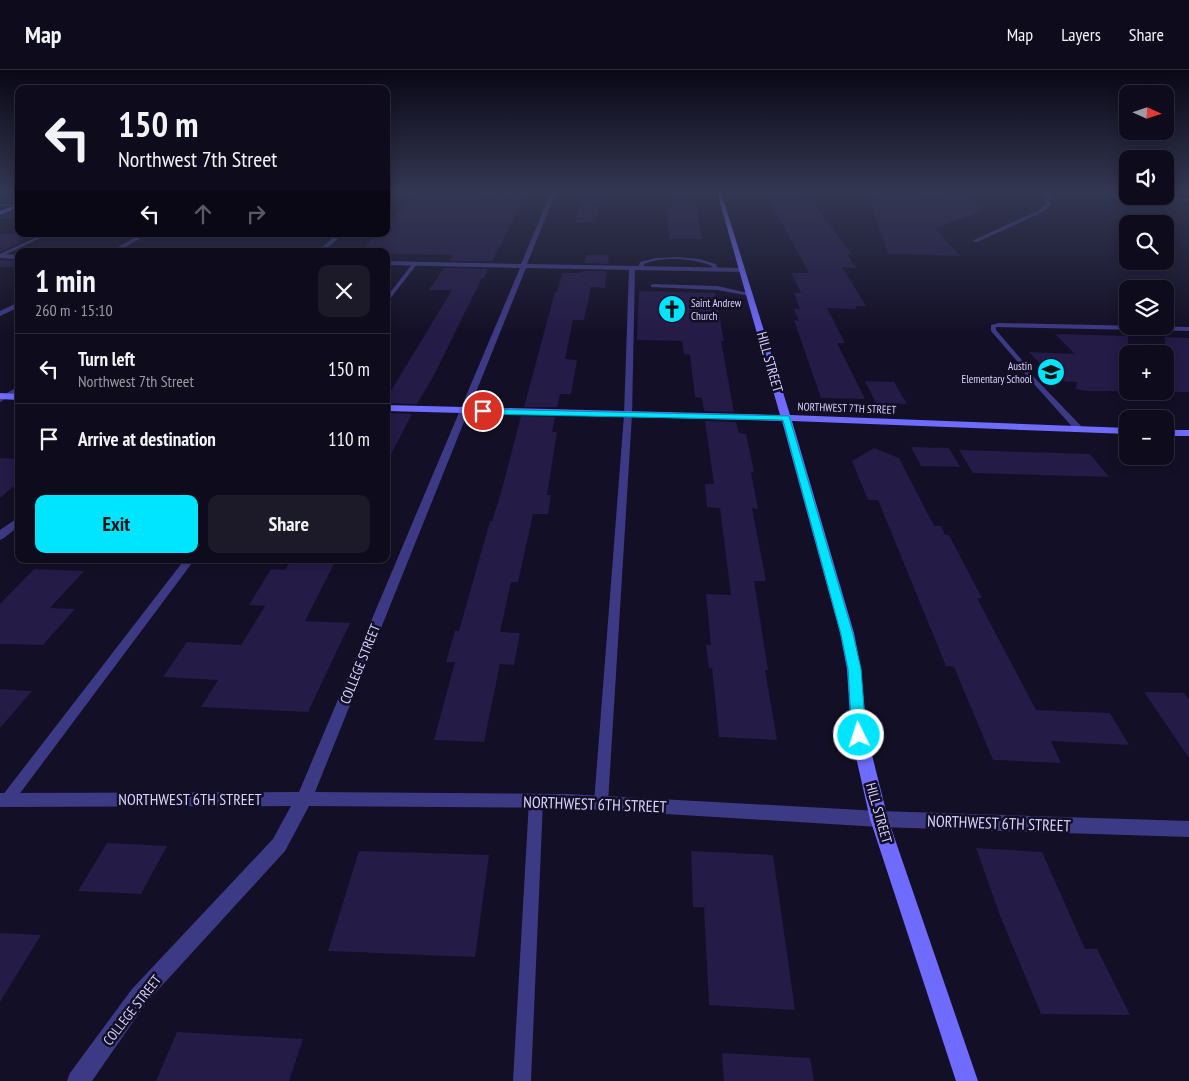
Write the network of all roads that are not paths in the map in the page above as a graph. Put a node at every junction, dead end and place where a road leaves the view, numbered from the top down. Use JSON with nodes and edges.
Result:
{"nodes":[{"id":1,"x":36,"y":239,"type":"edge"},
{"id":2,"x":136,"y":239,"type":"edge"},
{"id":3,"x":334,"y":239,"type":"edge"},
{"id":4,"x":535,"y":239,"type":"edge"},
{"id":5,"x":733,"y":239,"type":"edge"},
{"id":6,"x":979,"y":239,"type":"edge"},
{"id":7,"x":975,"y":241,"type":"dead end"},
{"id":8,"x":17,"y":248,"type":"edge"},
{"id":9,"x":119,"y":248,"type":"edge"},
{"id":10,"x":324,"y":248,"type":"edge"},
{"id":11,"x":15,"y":249,"type":"edge"},
{"id":12,"x":0,"y":256,"type":"edge"},
{"id":13,"x":15,"y":257,"type":"edge"},
{"id":14,"x":390,"y":263,"type":"edge"},
{"id":15,"x":416,"y":264,"type":"junction"},
{"id":16,"x":524,"y":266,"type":"junction"},
{"id":17,"x":637,"y":268,"type":"junction"},
{"id":18,"x":715,"y":270,"type":"junction"},
{"id":19,"x":742,"y":270,"type":"junction"},
{"id":20,"x":653,"y":286,"type":"dead end"},
{"id":21,"x":750,"y":294,"type":"junction"},
{"id":22,"x":390,"y":297,"type":"edge"},
{"id":23,"x":15,"y":306,"type":"edge"},
{"id":24,"x":0,"y":314,"type":"edge"},
{"id":25,"x":1189,"y":329,"type":"edge"},
{"id":26,"x":15,"y":390,"type":"edge"},
{"id":27,"x":15,"y":397,"type":"edge"},
{"id":28,"x":2,"y":398,"type":"edge"},
{"id":29,"x":390,"y":408,"type":"edge"},
{"id":30,"x":463,"y":411,"type":"junction"},
{"id":31,"x":628,"y":415,"type":"junction"},
{"id":32,"x":786,"y":418,"type":"junction"},
{"id":33,"x":1079,"y":429,"type":"junction"},
{"id":34,"x":1119,"y":431,"type":"edge"},
{"id":35,"x":1174,"y":433,"type":"edge"},
{"id":36,"x":1189,"y":434,"type":"edge"},
{"id":37,"x":15,"y":523,"type":"edge"},
{"id":38,"x":0,"y":536,"type":"edge"},
{"id":39,"x":187,"y":563,"type":"edge"},
{"id":40,"x":304,"y":799,"type":"junction"},
{"id":41,"x":3,"y":800,"type":"edge"},
{"id":42,"x":536,"y":801,"type":"junction"},
{"id":43,"x":601,"y":803,"type":"junction"},
{"id":44,"x":879,"y":819,"type":"junction"},
{"id":45,"x":1189,"y":830,"type":"edge"},
{"id":46,"x":78,"y":1081,"type":"edge"},
{"id":47,"x":522,"y":1081,"type":"edge"},
{"id":48,"x":967,"y":1081,"type":"edge"}],
"edges":[{"from":1,"to":8,"type":"lane"},
{"from":2,"to":9,"type":"street"},
{"from":3,"to":10,"type":"street"},
{"from":4,"to":16,"type":"street","name":"COLLEGE STREET"},
{"from":5,"to":19,"type":"street","name":"HILL STREET"},
{"from":6,"to":7,"type":"street"},
{"from":11,"to":12,"type":"lane"},
{"from":12,"to":13,"type":"street"},
{"from":14,"to":15,"type":"street"},
{"from":15,"to":16,"type":"street"},
{"from":15,"to":22,"type":"lane"},
{"from":16,"to":17,"type":"street"},
{"from":16,"to":30,"type":"street","name":"COLLEGE STREET"},
{"from":17,"to":18,"type":"street"},
{"from":17,"to":18,"type":"lane"},
{"from":17,"to":31,"type":"lane"},
{"from":18,"to":19,"type":"street"},
{"from":19,"to":21,"type":"street","name":"HILL STREET"},
{"from":20,"to":21,"type":"lane"},
{"from":21,"to":32,"type":"street","name":"HILL STREET"},
{"from":23,"to":24,"type":"street"},
{"from":25,"to":33,"type":"lane"},
{"from":26,"to":28,"type":"lane"},
{"from":27,"to":28,"type":"street"},
{"from":29,"to":30,"type":"street","name":"NORTHWEST 7TH STREET"},
{"from":30,"to":31,"type":"street","name":"NORTHWEST 7TH STREET"},
{"from":30,"to":40,"type":"street","name":"COLLEGE STREET"},
{"from":31,"to":32,"type":"street","name":"NORTHWEST 7TH STREET"},
{"from":31,"to":43,"type":"lane"},
{"from":32,"to":33,"type":"street","name":"NORTHWEST 7TH STREET"},
{"from":32,"to":44,"type":"street","name":"HILL STREET"},
{"from":33,"to":34,"type":"street","name":"NORTHWEST 7TH STREET"},
{"from":35,"to":36,"type":"street"},
{"from":37,"to":38,"type":"street"},
{"from":39,"to":41,"type":"lane"},
{"from":40,"to":41,"type":"street","name":"NORTHWEST 6TH STREET"},
{"from":40,"to":42,"type":"street","name":"NORTHWEST 6TH STREET"},
{"from":40,"to":46,"type":"street","name":"COLLEGE STREET"},
{"from":42,"to":43,"type":"street","name":"NORTHWEST 6TH STREET"},
{"from":42,"to":47,"type":"lane"},
{"from":43,"to":44,"type":"street","name":"NORTHWEST 6TH STREET"},
{"from":44,"to":45,"type":"street","name":"NORTHWEST 6TH STREET"},
{"from":44,"to":48,"type":"street","name":"HILL STREET"}]}
